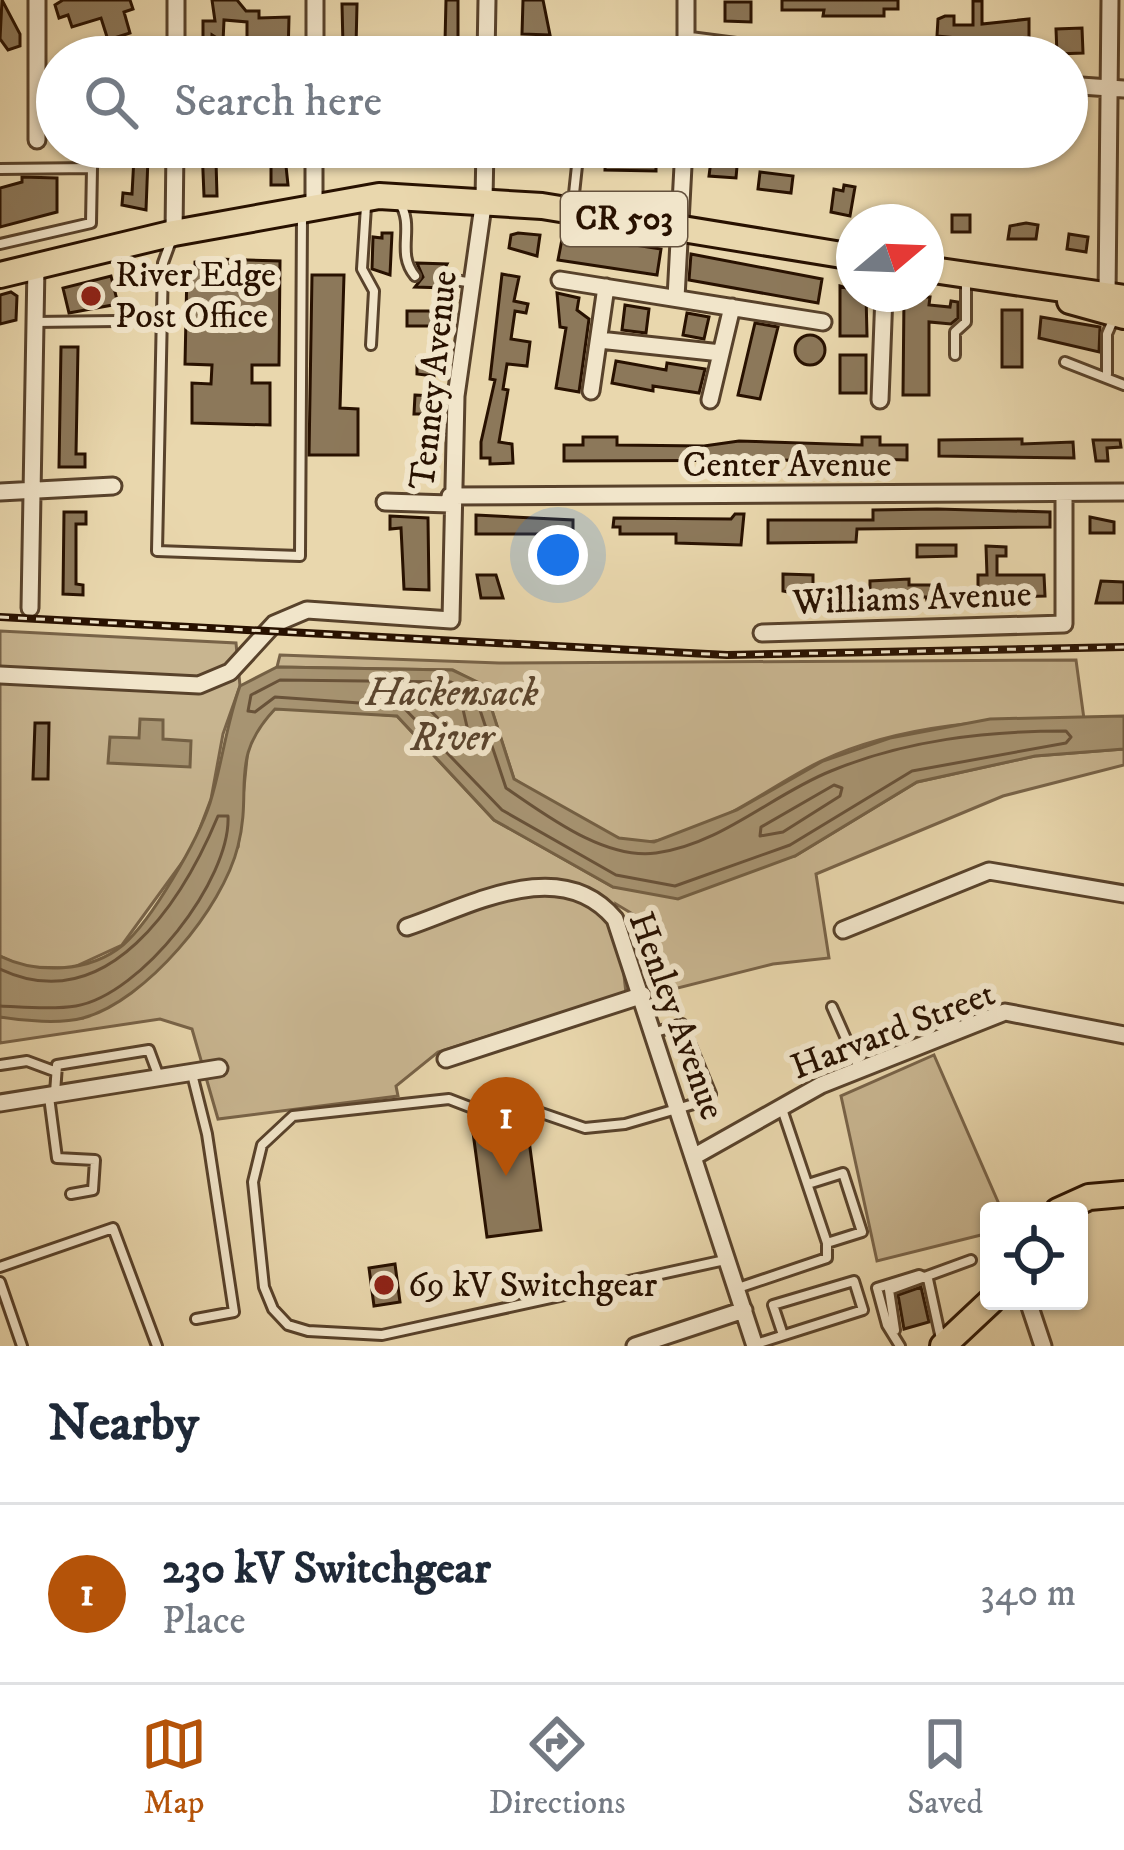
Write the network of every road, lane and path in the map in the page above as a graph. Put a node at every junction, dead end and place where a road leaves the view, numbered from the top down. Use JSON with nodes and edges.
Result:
{"nodes":[{"id":1,"x":37,"y":0,"type":"edge"},
{"id":2,"x":176,"y":0,"type":"edge"},
{"id":3,"x":315,"y":0,"type":"edge"},
{"id":4,"x":487,"y":0,"type":"edge"},
{"id":5,"x":686,"y":0,"type":"edge"},
{"id":6,"x":1110,"y":0,"type":"edge"},
{"id":7,"x":37,"y":36,"type":"edge"},
{"id":8,"x":176,"y":36,"type":"edge"},
{"id":9,"x":315,"y":36,"type":"edge"},
{"id":10,"x":486,"y":36,"type":"edge"},
{"id":11,"x":686,"y":36,"type":"edge"},
{"id":12,"x":1117,"y":89,"type":"edge"},
{"id":13,"x":175,"y":168,"type":"edge"},
{"id":14,"x":312,"y":168,"type":"edge"},
{"id":15,"x":485,"y":168,"type":"edge"},
{"id":16,"x":577,"y":168,"type":"edge"},
{"id":17,"x":684,"y":168,"type":"edge"},
{"id":18,"x":0,"y":169,"type":"edge"},
{"id":19,"x":366,"y":198,"type":"junction"},
{"id":20,"x":393,"y":198,"type":"junction"},
{"id":21,"x":484,"y":200,"type":"junction"},
{"id":22,"x":308,"y":208,"type":"junction"},
{"id":23,"x":572,"y":211,"type":"junction"},
{"id":24,"x":682,"y":231,"type":"junction"},
{"id":25,"x":174,"y":233,"type":"junction"},
{"id":26,"x":0,"y":244,"type":"edge"},
{"id":27,"x":836,"y":254,"type":"edge"},
{"id":28,"x":36,"y":266,"type":"junction"},
{"id":29,"x":944,"y":272,"type":"edge"},
{"id":30,"x":0,"y":275,"type":"edge"},
{"id":31,"x":416,"y":275,"type":"dead end"},
{"id":32,"x":966,"y":276,"type":"junction"},
{"id":33,"x":447,"y":279,"type":"dead end"},
{"id":34,"x":560,"y":280,"type":"dead end"},
{"id":35,"x":474,"y":283,"type":"junction"},
{"id":36,"x":606,"y":287,"type":"junction"},
{"id":37,"x":676,"y":298,"type":"junction"},
{"id":38,"x":732,"y":307,"type":"junction"},
{"id":39,"x":883,"y":312,"type":"edge"},
{"id":40,"x":1114,"y":312,"type":"edge"},
{"id":41,"x":117,"y":321,"type":"dead end"},
{"id":42,"x":32,"y":322,"type":"junction"},
{"id":43,"x":823,"y":322,"type":"dead end"},
{"id":44,"x":599,"y":340,"type":"junction"},
{"id":45,"x":371,"y":345,"type":"dead end"},
{"id":46,"x":721,"y":353,"type":"junction"},
{"id":47,"x":955,"y":355,"type":"dead end"},
{"id":48,"x":1065,"y":362,"type":"dead end"},
{"id":49,"x":1107,"y":376,"type":"junction"},
{"id":50,"x":1124,"y":385,"type":"edge"},
{"id":51,"x":591,"y":391,"type":"dead end"},
{"id":52,"x":710,"y":400,"type":"dead end"},
{"id":53,"x":880,"y":400,"type":"dead end"},
{"id":54,"x":113,"y":486,"type":"dead end"},
{"id":55,"x":0,"y":491,"type":"edge"},
{"id":56,"x":32,"y":491,"type":"junction"},
{"id":57,"x":1124,"y":492,"type":"edge"},
{"id":58,"x":1064,"y":494,"type":"junction"},
{"id":59,"x":450,"y":500,"type":"junction"},
{"id":60,"x":385,"y":502,"type":"dead end"},
{"id":61,"x":30,"y":608,"type":"dead end"},
{"id":62,"x":762,"y":632,"type":"dead end"},
{"id":63,"x":0,"y":675,"type":"edge"},
{"id":64,"x":1124,"y":894,"type":"edge"},
{"id":65,"x":406,"y":927,"type":"dead end"},
{"id":66,"x":843,"y":930,"type":"dead end"},
{"id":67,"x":643,"y":995,"type":"junction"},
{"id":68,"x":832,"y":1007,"type":"dead end"},
{"id":69,"x":656,"y":1032,"type":"junction"},
{"id":70,"x":1124,"y":1035,"type":"edge"},
{"id":71,"x":446,"y":1059,"type":"dead end"},
{"id":72,"x":0,"y":1065,"type":"edge"},
{"id":73,"x":219,"y":1068,"type":"dead end"},
{"id":74,"x":860,"y":1069,"type":"junction"},
{"id":75,"x":53,"y":1071,"type":"junction"},
{"id":76,"x":192,"y":1072,"type":"junction"},
{"id":77,"x":159,"y":1077,"type":"junction"},
{"id":78,"x":52,"y":1095,"type":"junction"},
{"id":79,"x":0,"y":1103,"type":"edge"},
{"id":80,"x":781,"y":1106,"type":"junction"},
{"id":81,"x":680,"y":1109,"type":"junction"},
{"id":82,"x":694,"y":1156,"type":"junction"},
{"id":83,"x":808,"y":1184,"type":"junction"},
{"id":84,"x":71,"y":1194,"type":"dead end"},
{"id":85,"x":1124,"y":1194,"type":"edge"},
{"id":86,"x":1078,"y":1202,"type":"edge"},
{"id":87,"x":828,"y":1247,"type":"junction"},
{"id":88,"x":728,"y":1260,"type":"junction"},
{"id":89,"x":971,"y":1260,"type":"dead end"},
{"id":90,"x":0,"y":1267,"type":"edge"},
{"id":91,"x":928,"y":1279,"type":"junction"},
{"id":92,"x":0,"y":1282,"type":"edge"},
{"id":93,"x":737,"y":1288,"type":"junction"},
{"id":94,"x":744,"y":1310,"type":"junction"},
{"id":95,"x":982,"y":1310,"type":"edge"},
{"id":96,"x":1031,"y":1310,"type":"edge"},
{"id":97,"x":196,"y":1319,"type":"dead end"},
{"id":98,"x":783,"y":1336,"type":"junction"},
{"id":99,"x":898,"y":1342,"type":"edge"},
{"id":100,"x":656,"y":1343,"type":"edge"},
{"id":101,"x":755,"y":1345,"type":"edge"},
{"id":102,"x":22,"y":1346,"type":"edge"},
{"id":103,"x":157,"y":1346,"type":"edge"},
{"id":104,"x":635,"y":1346,"type":"edge"},
{"id":105,"x":942,"y":1346,"type":"edge"},
{"id":106,"x":1043,"y":1346,"type":"edge"}],
"edges":[{"from":1,"to":7,"type":"street"},
{"from":2,"to":8,"type":"street"},
{"from":3,"to":9,"type":"street"},
{"from":4,"to":10,"type":"street"},
{"from":5,"to":11,"type":"street"},
{"from":6,"to":12,"type":"street"},
{"from":12,"to":40,"type":"street"},
{"from":13,"to":25,"type":"street"},
{"from":14,"to":22,"type":"street"},
{"from":15,"to":21,"type":"street","name":"Tenney Avenue"},
{"from":16,"to":23,"type":"lane"},
{"from":17,"to":24,"type":"street"},
{"from":18,"to":26,"type":"lane"},
{"from":19,"to":20,"type":"main road","number":"CR 503"},
{"from":19,"to":22,"type":"main road","number":"CR 503"},
{"from":19,"to":45,"type":"lane"},
{"from":20,"to":21,"type":"main road","number":"CR 503"},
{"from":20,"to":31,"type":"lane"},
{"from":21,"to":23,"type":"main road","number":"CR 503"},
{"from":21,"to":35,"type":"street","name":"Tenney Avenue"},
{"from":22,"to":25,"type":"main road","number":"CR 503"},
{"from":22,"to":25,"type":"lane"},
{"from":23,"to":24,"type":"main road","number":"CR 503"},
{"from":24,"to":27,"type":"main road","number":"CR 503"},
{"from":24,"to":37,"type":"street"},
{"from":25,"to":28,"type":"main road","number":"CR 503"},
{"from":28,"to":30,"type":"main road","number":"CR 503"},
{"from":28,"to":42,"type":"street"},
{"from":29,"to":32,"type":"main road"},
{"from":32,"to":40,"type":"main road"},
{"from":32,"to":47,"type":"lane"},
{"from":33,"to":35,"type":"lane"},
{"from":34,"to":36,"type":"street"},
{"from":35,"to":59,"type":"street","name":"Tenney Avenue"},
{"from":36,"to":37,"type":"street"},
{"from":36,"to":44,"type":"street"},
{"from":37,"to":38,"type":"street"},
{"from":38,"to":43,"type":"street"},
{"from":38,"to":46,"type":"street"},
{"from":39,"to":53,"type":"street"},
{"from":40,"to":49,"type":"lane"},
{"from":41,"to":42,"type":"lane"},
{"from":42,"to":56,"type":"street"},
{"from":44,"to":46,"type":"street"},
{"from":44,"to":51,"type":"street"},
{"from":46,"to":52,"type":"street"},
{"from":48,"to":49,"type":"lane"},
{"from":49,"to":50,"type":"lane"},
{"from":54,"to":56,"type":"street"},
{"from":55,"to":56,"type":"street"},
{"from":56,"to":61,"type":"street"},
{"from":57,"to":58,"type":"street","name":"Center Avenue"},
{"from":58,"to":59,"type":"street","name":"Center Avenue"},
{"from":58,"to":62,"type":"street","name":"Williams Avenue"},
{"from":59,"to":60,"type":"street","name":"Center Avenue"},
{"from":59,"to":63,"type":"street","name":"Tenney Avenue"},
{"from":64,"to":66,"type":"street"},
{"from":65,"to":67,"type":"street","name":"Henley Avenue"},
{"from":67,"to":69,"type":"street","name":"Henley Avenue"},
{"from":67,"to":71,"type":"street"},
{"from":68,"to":74,"type":"lane"},
{"from":69,"to":81,"type":"street","name":"Henley Avenue"},
{"from":69,"to":81,"type":"lane"},
{"from":70,"to":74,"type":"street","name":"Harvard Street"},
{"from":72,"to":75,"type":"lane"},
{"from":73,"to":76,"type":"street"},
{"from":74,"to":80,"type":"street","name":"Harvard Street"},
{"from":75,"to":77,"type":"lane"},
{"from":75,"to":78,"type":"lane"},
{"from":76,"to":77,"type":"street"},
{"from":76,"to":97,"type":"lane"},
{"from":77,"to":78,"type":"street"},
{"from":78,"to":79,"type":"street"},
{"from":78,"to":84,"type":"lane"},
{"from":80,"to":82,"type":"street","name":"Harvard Street"},
{"from":80,"to":83,"type":"lane"},
{"from":81,"to":82,"type":"street","name":"Henley Avenue"},
{"from":81,"to":88,"type":"lane"},
{"from":82,"to":88,"type":"street","name":"Henley Avenue"},
{"from":83,"to":87,"type":"lane"},
{"from":83,"to":87,"type":"lane"},
{"from":85,"to":86,"type":"main road"},
{"from":87,"to":93,"type":"lane"},
{"from":88,"to":93,"type":"street","name":"Henley Avenue"},
{"from":89,"to":91,"type":"lane"},
{"from":90,"to":103,"type":"lane"},
{"from":91,"to":99,"type":"lane"},
{"from":91,"to":105,"type":"lane"},
{"from":92,"to":102,"type":"lane"},
{"from":93,"to":94,"type":"street","name":"Henley Avenue"},
{"from":94,"to":100,"type":"street"},
{"from":94,"to":101,"type":"street","name":"Henley Avenue"},
{"from":95,"to":105,"type":"main road"},
{"from":96,"to":106,"type":"street"},
{"from":98,"to":98,"type":"lane"},
{"from":98,"to":101,"type":"lane"},
{"from":100,"to":104,"type":"street"}]}
